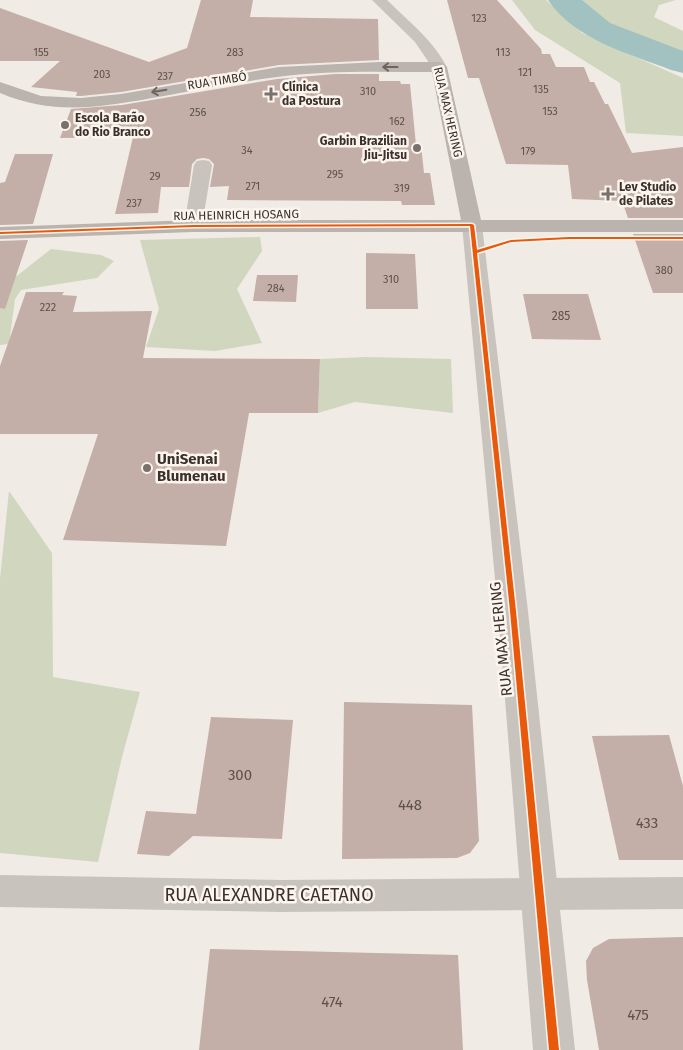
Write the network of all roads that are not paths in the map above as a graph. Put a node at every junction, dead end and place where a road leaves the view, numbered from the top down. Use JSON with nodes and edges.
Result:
{"nodes":[{"id":1,"x":379,"y":0,"type":"edge"},
{"id":2,"x":439,"y":67,"type":"junction"},
{"id":3,"x":0,"y":87,"type":"edge"},
{"id":4,"x":203,"y":165,"type":"dead end"},
{"id":5,"x":465,"y":188,"type":"junction"},
{"id":6,"x":472,"y":225,"type":"junction"},
{"id":7,"x":193,"y":226,"type":"junction"},
{"id":8,"x":546,"y":226,"type":"junction"},
{"id":9,"x":683,"y":226,"type":"edge"},
{"id":10,"x":0,"y":233,"type":"edge"},
{"id":11,"x":0,"y":891,"type":"edge"},
{"id":12,"x":683,"y":894,"type":"edge"},
{"id":13,"x":539,"y":895,"type":"junction"},
{"id":14,"x":554,"y":1050,"type":"edge"}],
"edges":[{"from":1,"to":2,"type":"street","name":"RUA MAX HERING"},
{"from":2,"to":3,"type":"main road","name":"RUA TIMBÓ","one_way":true},
{"from":2,"to":5,"type":"main road","name":"RUA MAX HERING"},
{"from":4,"to":7,"type":"street"},
{"from":5,"to":6,"type":"main road","name":"RUA MAX HERING"},
{"from":5,"to":8,"type":"main road"},
{"from":6,"to":7,"type":"main road","name":"RUA HEINRICH HOSANG"},
{"from":6,"to":8,"type":"main road","name":"RUA HEINRICH HOSANG"},
{"from":6,"to":13,"type":"street","name":"RUA MAX HERING"},
{"from":7,"to":10,"type":"main road","name":"RUA HEINRICH HOSANG"},
{"from":8,"to":9,"type":"main road","name":"RUA HEINRICH HOSANG"},
{"from":11,"to":13,"type":"street","name":"RUA ALEXANDRE CAETANO"},
{"from":12,"to":13,"type":"street","name":"RUA ALEXANDRE CAETANO"},
{"from":13,"to":14,"type":"street","name":"RUA MAX HERING"}]}
